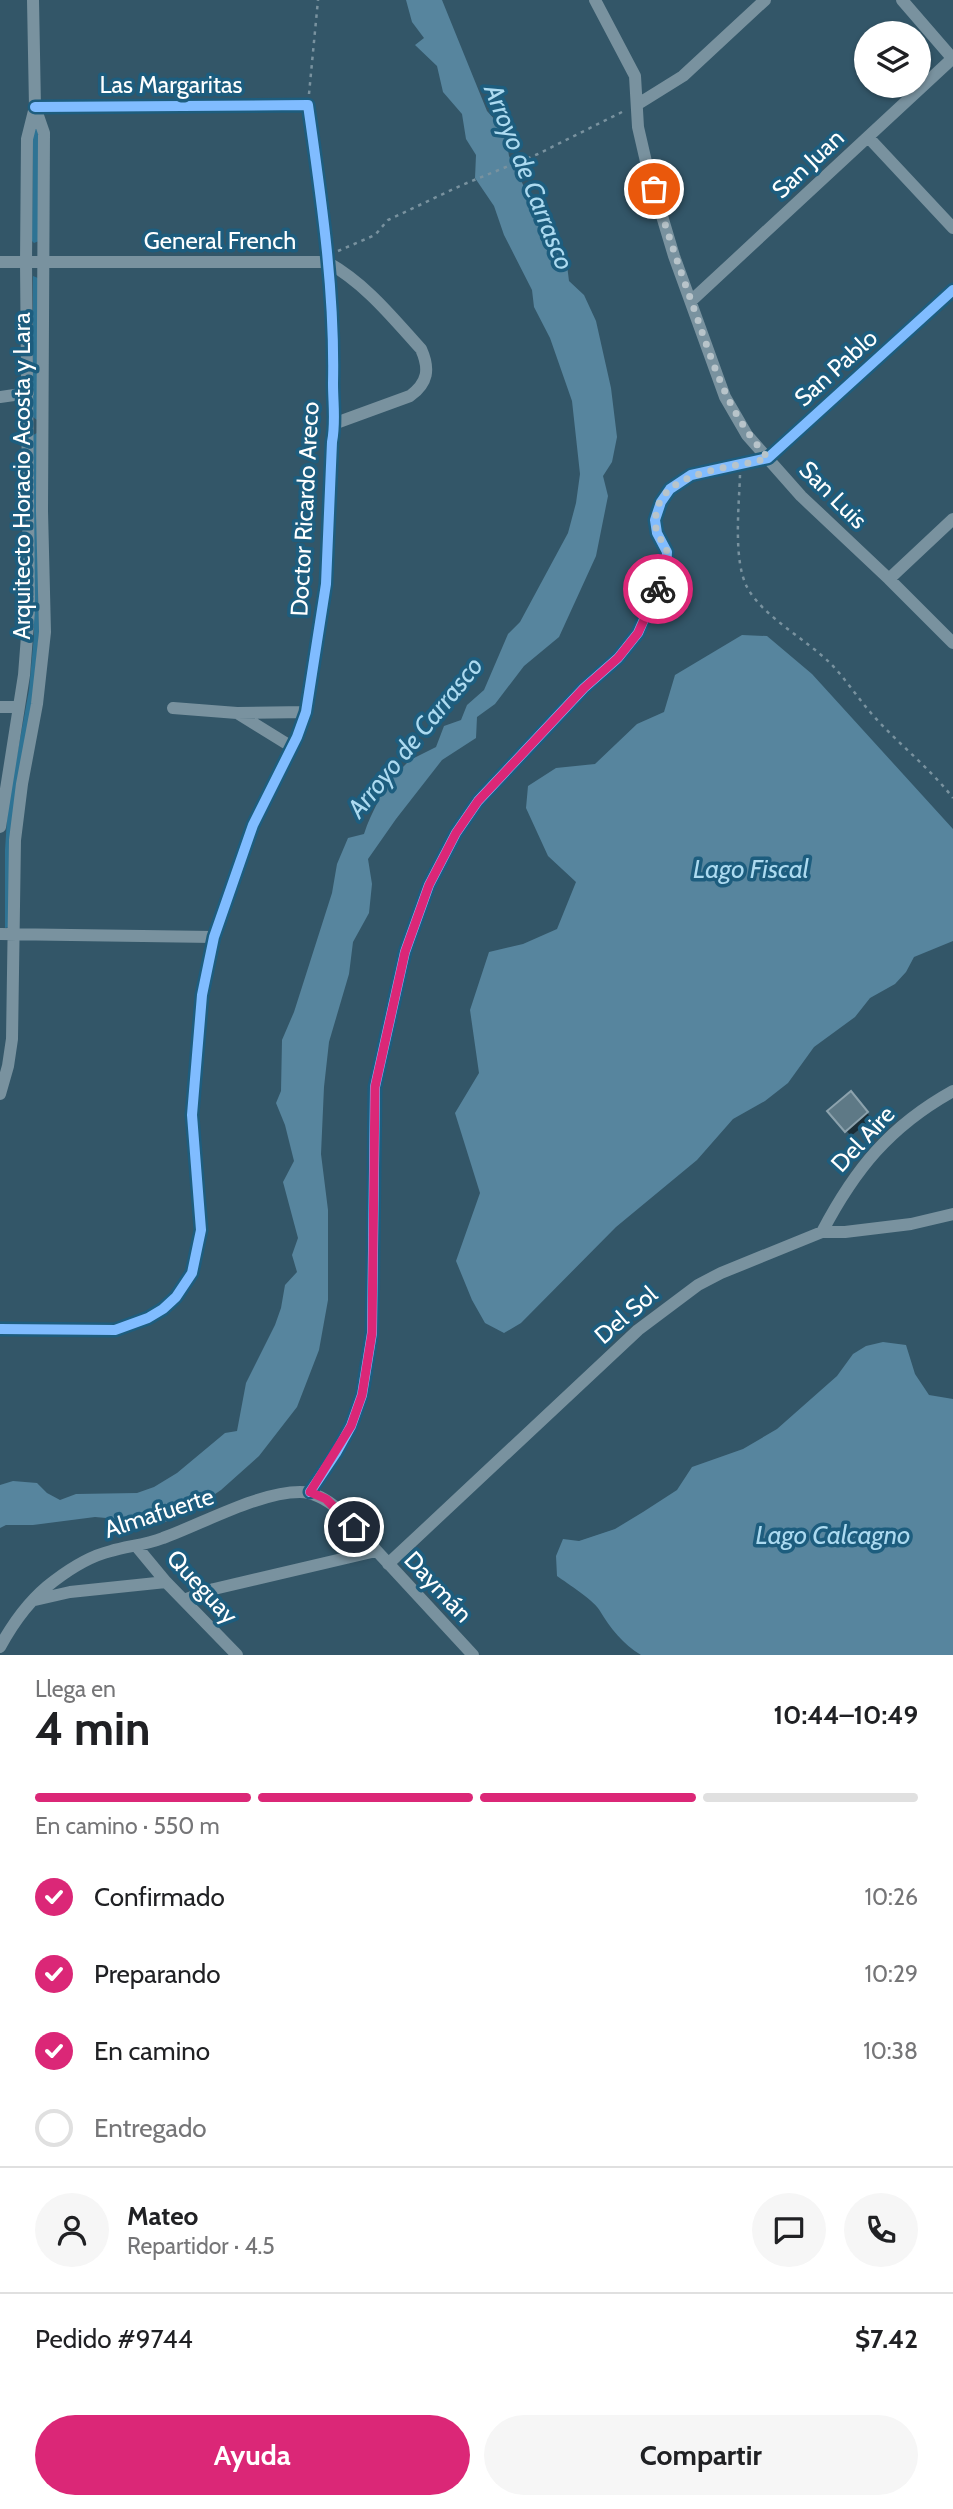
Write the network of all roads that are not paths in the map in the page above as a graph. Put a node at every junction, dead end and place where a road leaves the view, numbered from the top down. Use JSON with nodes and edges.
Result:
{"nodes":[{"id":1,"x":33,"y":0,"type":"edge"},
{"id":2,"x":595,"y":0,"type":"edge"},
{"id":3,"x":765,"y":0,"type":"edge"},
{"id":4,"x":902,"y":0,"type":"edge"},
{"id":5,"x":953,"y":59,"type":"edge"},
{"id":6,"x":638,"y":104,"type":"junction"},
{"id":7,"x":308,"y":105,"type":"joint"},
{"id":8,"x":35,"y":107,"type":"junction"},
{"id":9,"x":868,"y":137,"type":"junction"},
{"id":10,"x":953,"y":228,"type":"edge"},
{"id":11,"x":0,"y":262,"type":"edge"},
{"id":12,"x":26,"y":262,"type":"junction"},
{"id":13,"x":44,"y":262,"type":"junction"},
{"id":14,"x":327,"y":262,"type":"junction"},
{"id":15,"x":953,"y":290,"type":"edge"},
{"id":16,"x":691,"y":301,"type":"junction"},
{"id":17,"x":28,"y":393,"type":"junction"},
{"id":18,"x":0,"y":397,"type":"edge"},
{"id":19,"x":336,"y":423,"type":"junction"},
{"id":20,"x":28,"y":429,"type":"junction"},
{"id":21,"x":43,"y":430,"type":"junction"},
{"id":22,"x":768,"y":458,"type":"junction"},
{"id":23,"x":953,"y":519,"type":"edge"},
{"id":24,"x":889,"y":579,"type":"junction"},
{"id":25,"x":953,"y":643,"type":"edge"},
{"id":26,"x":0,"y":707,"type":"edge"},
{"id":27,"x":19,"y":707,"type":"junction"},
{"id":28,"x":173,"y":708,"type":"dead end"},
{"id":29,"x":306,"y":712,"type":"junction"},
{"id":30,"x":237,"y":713,"type":"junction"},
{"id":31,"x":292,"y":747,"type":"junction"},
{"id":32,"x":0,"y":827,"type":"edge"},
{"id":33,"x":0,"y":934,"type":"edge"},
{"id":34,"x":15,"y":934,"type":"junction"},
{"id":35,"x":214,"y":937,"type":"junction"},
{"id":36,"x":953,"y":1091,"type":"edge"},
{"id":37,"x":0,"y":1092,"type":"edge"},
{"id":38,"x":953,"y":1214,"type":"edge"},
{"id":39,"x":822,"y":1232,"type":"junction"},
{"id":40,"x":0,"y":1329,"type":"edge"},
{"id":41,"x":310,"y":1492,"type":"junction"},
{"id":42,"x":137,"y":1547,"type":"junction"},
{"id":43,"x":376,"y":1551,"type":"junction"},
{"id":44,"x":388,"y":1564,"type":"junction"},
{"id":45,"x":166,"y":1582,"type":"junction"},
{"id":46,"x":33,"y":1600,"type":"junction"},
{"id":47,"x":184,"y":1600,"type":"junction"},
{"id":48,"x":0,"y":1647,"type":"edge"},
{"id":49,"x":237,"y":1655,"type":"edge"},
{"id":50,"x":473,"y":1655,"type":"edge"}],
"edges":[{"from":1,"to":8,"type":"street","name":"Arquitecto Horacio Acosta y Lara"},
{"from":2,"to":6,"type":"street","name":"San Luis"},
{"from":3,"to":6,"type":"street"},
{"from":4,"to":5,"type":"street"},
{"from":5,"to":9,"type":"street","name":"San Juan"},
{"from":6,"to":16,"type":"street","name":"San Luis"},
{"from":7,"to":8,"type":"street","name":"Las Margaritas"},
{"from":7,"to":14,"type":"street","name":"Doctor Ricardo Areco"},
{"from":8,"to":12,"type":"street","name":"Arquitecto Horacio Acosta y Lara"},
{"from":8,"to":13,"type":"street","name":"Arquitecto Horacio Acosta y Lara"},
{"from":9,"to":10,"type":"street"},
{"from":9,"to":16,"type":"street","name":"San Juan"},
{"from":11,"to":12,"type":"street","name":"General French"},
{"from":12,"to":13,"type":"street","name":"General French"},
{"from":12,"to":17,"type":"street","name":"Arquitecto Horacio Acosta y Lara"},
{"from":13,"to":14,"type":"street","name":"General French"},
{"from":13,"to":21,"type":"street","name":"Arquitecto Horacio Acosta y Lara"},
{"from":14,"to":19,"type":"street","name":"Doctor Ricardo Areco"},
{"from":14,"to":19,"type":"street"},
{"from":15,"to":22,"type":"street","name":"San Pablo"},
{"from":16,"to":22,"type":"street","name":"San Luis"},
{"from":17,"to":18,"type":"street"},
{"from":17,"to":20,"type":"street","name":"Arquitecto Horacio Acosta y Lara"},
{"from":19,"to":29,"type":"street","name":"Doctor Ricardo Areco"},
{"from":20,"to":21,"type":"street"},
{"from":20,"to":27,"type":"street","name":"Arquitecto Horacio Acosta y Lara"},
{"from":21,"to":34,"type":"street","name":"Arquitecto Horacio Acosta y Lara"},
{"from":22,"to":24,"type":"street","name":"San Luis"},
{"from":22,"to":41,"type":"street","name":"San Pablo"},
{"from":23,"to":24,"type":"street"},
{"from":24,"to":25,"type":"street","name":"San Luis"},
{"from":26,"to":27,"type":"street"},
{"from":27,"to":32,"type":"street","name":"Arquitecto Horacio Acosta y Lara"},
{"from":28,"to":30,"type":"street"},
{"from":29,"to":30,"type":"street"},
{"from":29,"to":31,"type":"street","name":"Doctor Ricardo Areco"},
{"from":30,"to":31,"type":"street"},
{"from":31,"to":35,"type":"street","name":"Doctor Ricardo Areco"},
{"from":33,"to":34,"type":"street"},
{"from":34,"to":35,"type":"street"},
{"from":34,"to":37,"type":"street","name":"Arquitecto Horacio Acosta y Lara"},
{"from":35,"to":40,"type":"street","name":"Doctor Ricardo Areco"},
{"from":36,"to":39,"type":"street","name":"Del Aire"},
{"from":38,"to":39,"type":"street","name":"Del Sol"},
{"from":39,"to":44,"type":"street","name":"Del Sol"},
{"from":41,"to":42,"type":"street","name":"Almafuerte"},
{"from":41,"to":43,"type":"street","name":"Daymán"},
{"from":42,"to":45,"type":"street","name":"Queguay"},
{"from":42,"to":46,"type":"street","name":"Almafuerte"},
{"from":43,"to":44,"type":"street","name":"Daymán"},
{"from":43,"to":47,"type":"street"},
{"from":44,"to":50,"type":"street","name":"Daymán"},
{"from":45,"to":46,"type":"street"},
{"from":45,"to":47,"type":"street","name":"Queguay"},
{"from":46,"to":48,"type":"street","name":"Almafuerte"},
{"from":47,"to":49,"type":"street","name":"Queguay"}]}
